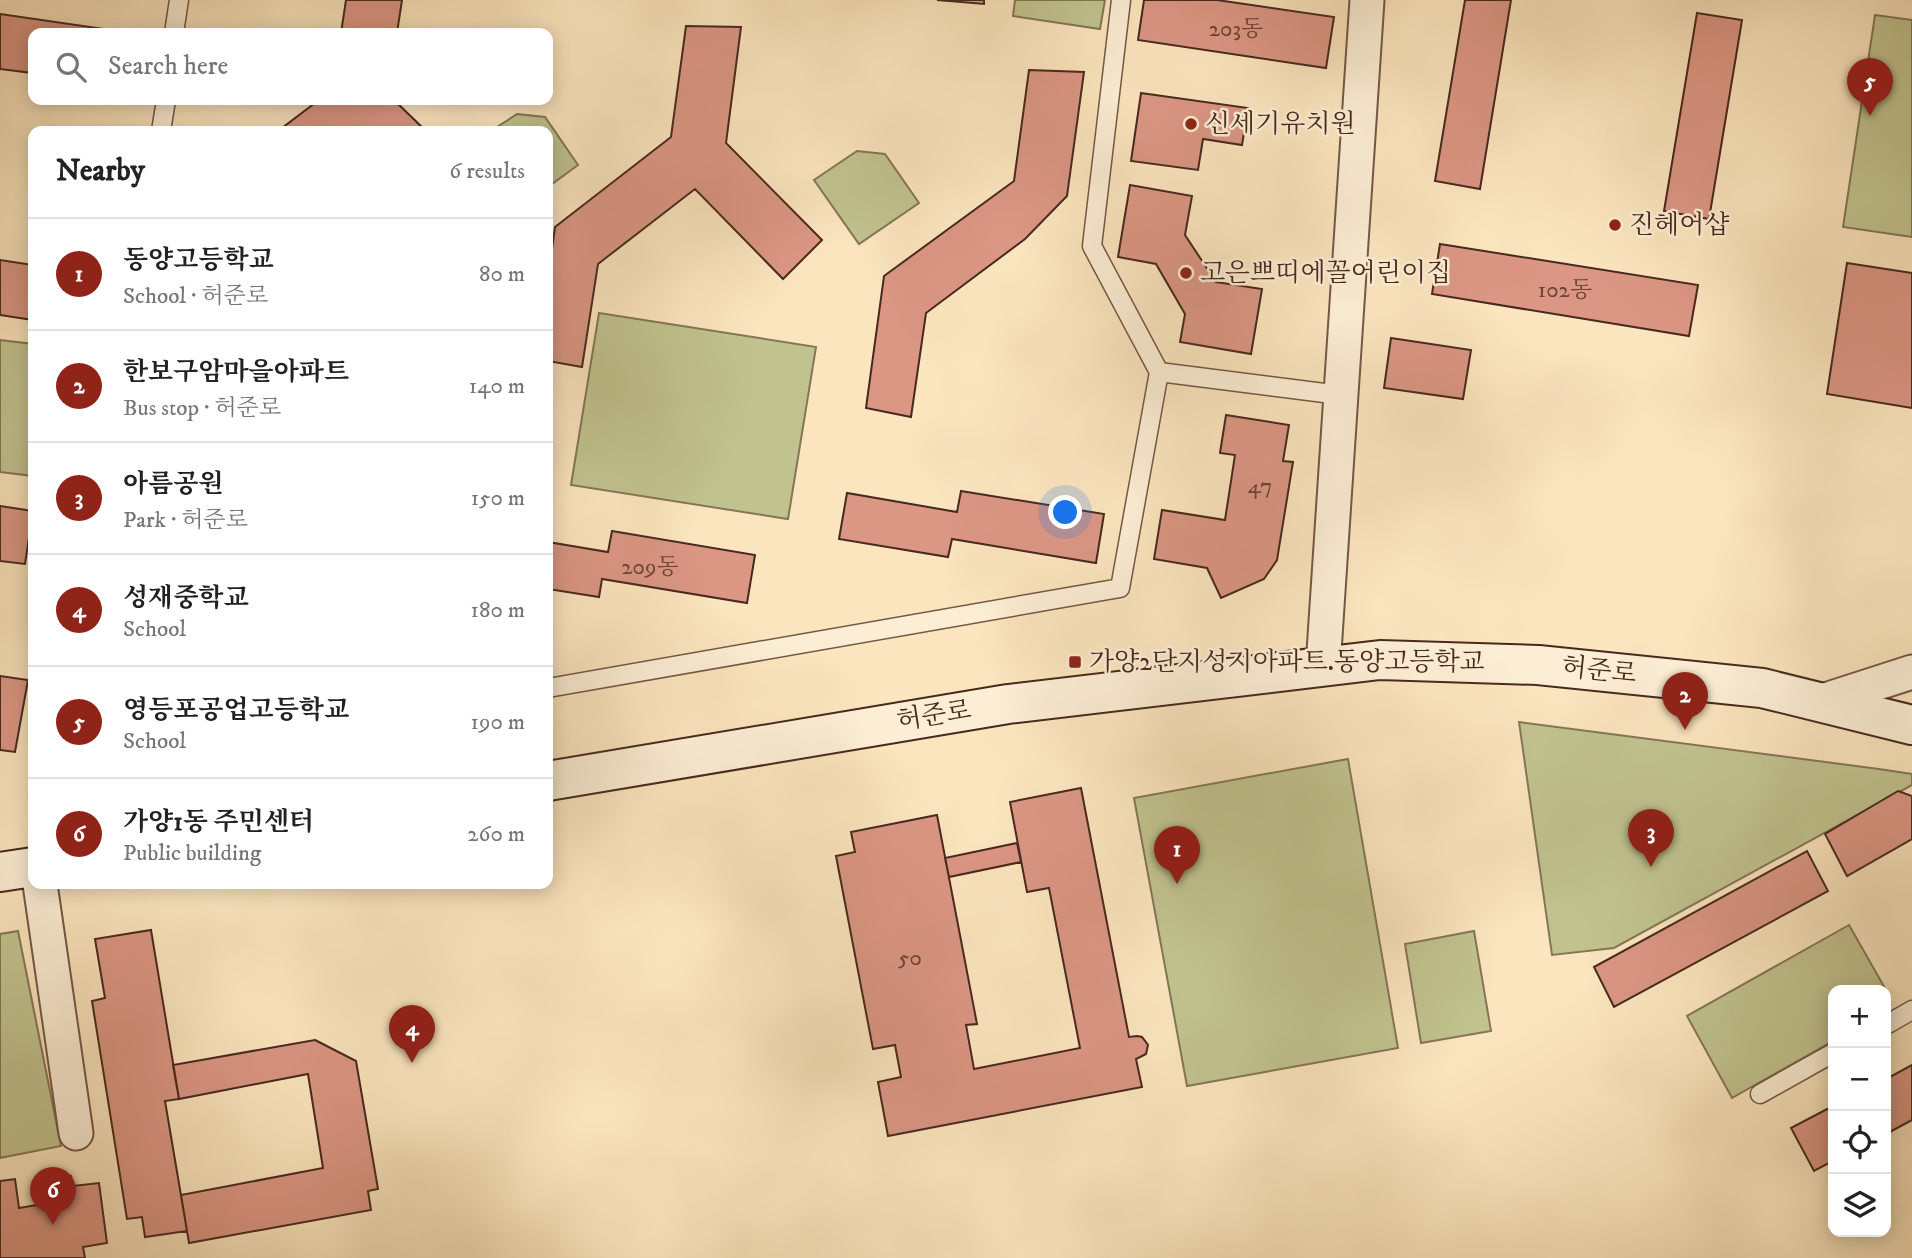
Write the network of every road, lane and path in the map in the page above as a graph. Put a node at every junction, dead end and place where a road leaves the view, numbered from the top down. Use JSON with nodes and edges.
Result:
{"nodes":[{"id":1,"x":179,"y":0,"type":"edge"},
{"id":2,"x":1121,"y":0,"type":"edge"},
{"id":3,"x":1367,"y":0,"type":"edge"},
{"id":4,"x":175,"y":28,"type":"edge"},
{"id":5,"x":165,"y":105,"type":"edge"},
{"id":6,"x":162,"y":126,"type":"edge"},
{"id":7,"x":1159,"y":372,"type":"junction"},
{"id":8,"x":1340,"y":395,"type":"junction"},
{"id":9,"x":1323,"y":667,"type":"junction"},
{"id":10,"x":1912,"y":672,"type":"edge"},
{"id":11,"x":553,"y":687,"type":"edge"},
{"id":12,"x":1819,"y":702,"type":"junction"},
{"id":13,"x":1912,"y":725,"type":"edge"},
{"id":14,"x":553,"y":780,"type":"edge"},
{"id":15,"x":28,"y":868,"type":"edge"},
{"id":16,"x":0,"y":872,"type":"edge"},
{"id":17,"x":41,"y":889,"type":"edge"},
{"id":18,"x":1912,"y":1010,"type":"edge"},
{"id":19,"x":1891,"y":1022,"type":"edge"},
{"id":20,"x":1828,"y":1057,"type":"edge"},
{"id":21,"x":1760,"y":1094,"type":"dead end"},
{"id":22,"x":76,"y":1133,"type":"dead end"}],
"edges":[{"from":1,"to":4,"type":"lane"},
{"from":2,"to":7,"type":"lane"},
{"from":3,"to":8,"type":"street"},
{"from":5,"to":6,"type":"lane"},
{"from":7,"to":8,"type":"lane"},
{"from":7,"to":11,"type":"lane"},
{"from":8,"to":9,"type":"street"},
{"from":9,"to":12,"type":"street","name":"허준로"},
{"from":9,"to":14,"type":"street","name":"허준로"},
{"from":10,"to":12,"type":"street"},
{"from":12,"to":13,"type":"street","name":"허준로"},
{"from":15,"to":16,"type":"street"},
{"from":17,"to":22,"type":"street"},
{"from":18,"to":19,"type":"lane"},
{"from":20,"to":21,"type":"lane"}]}
